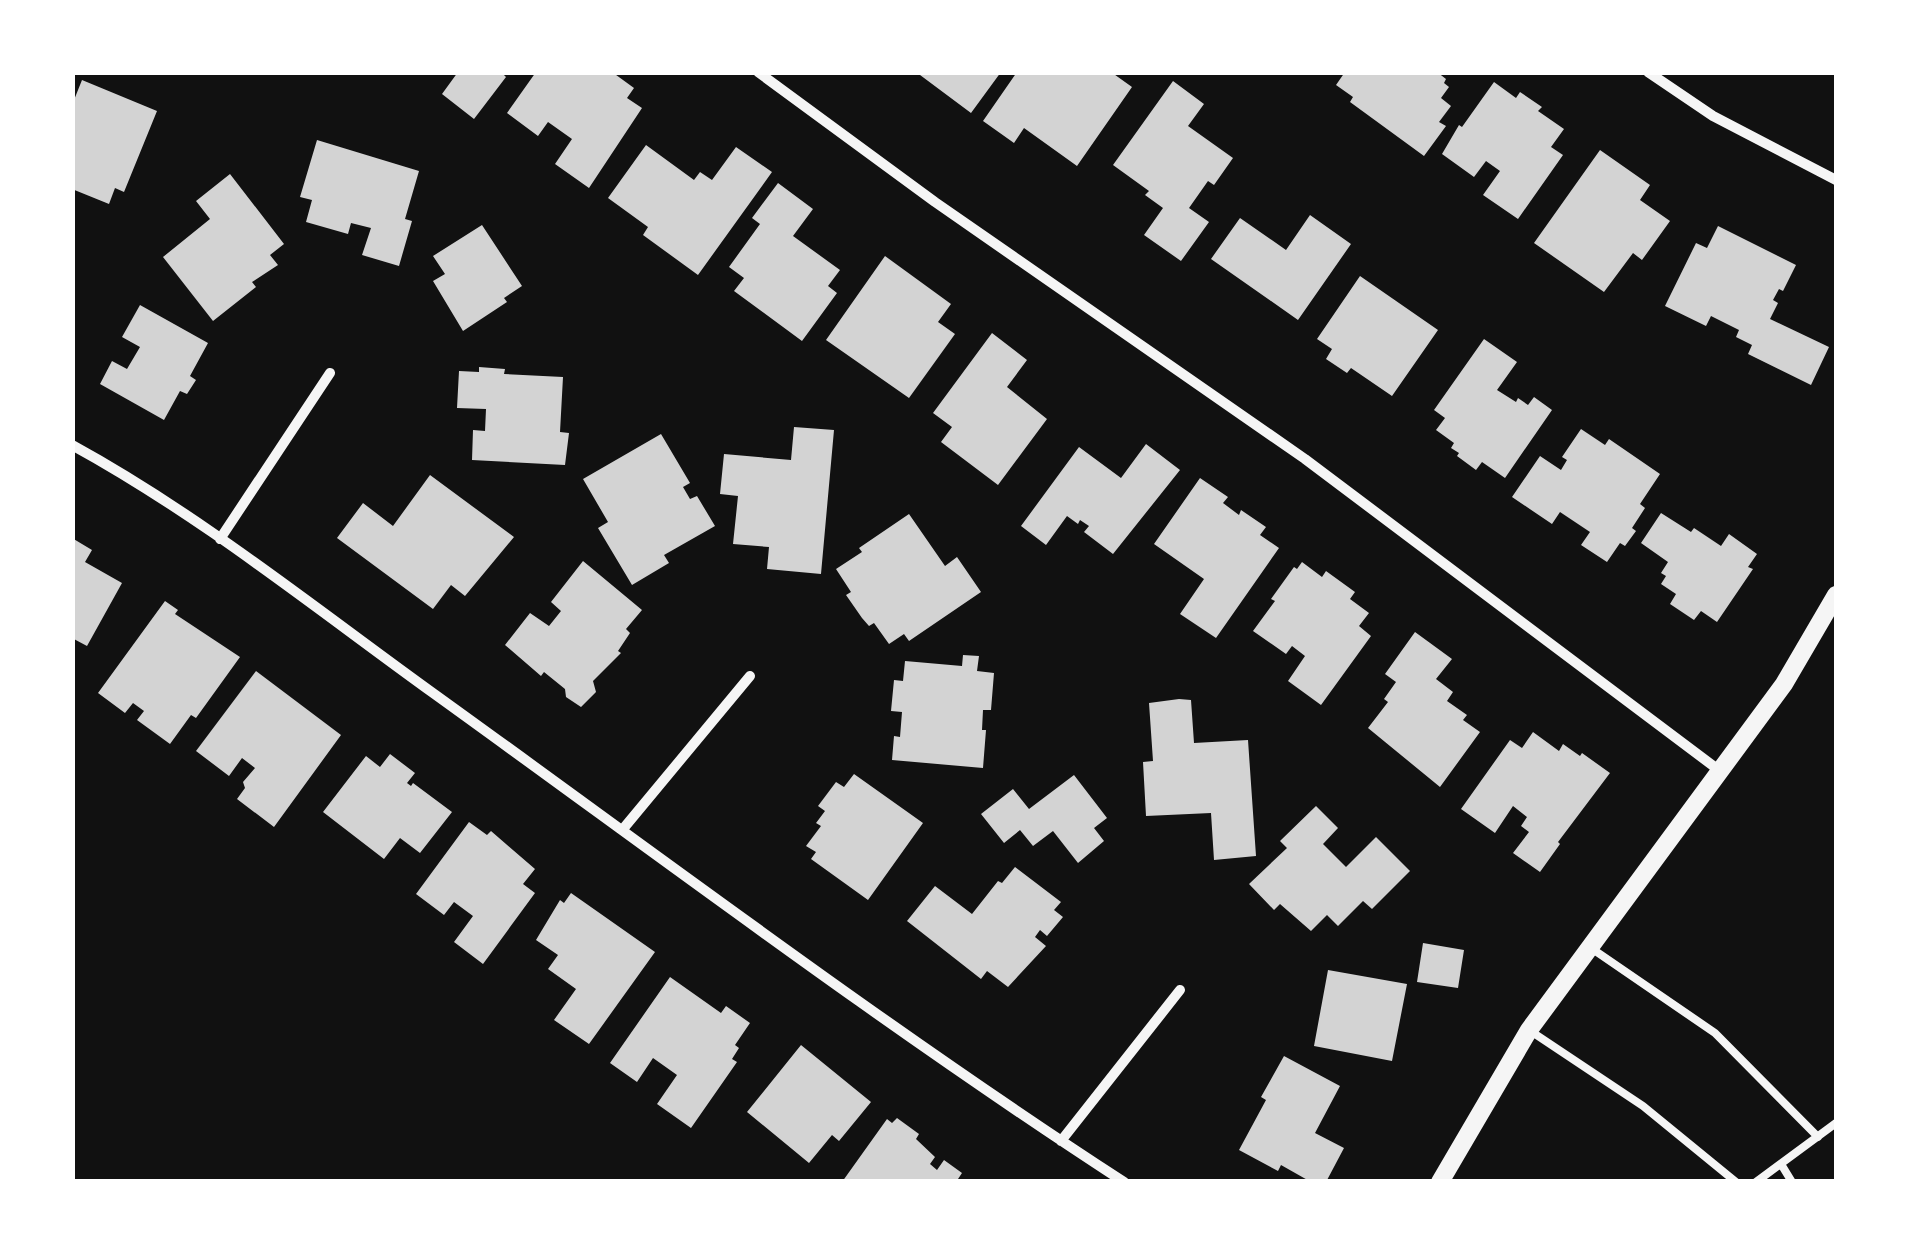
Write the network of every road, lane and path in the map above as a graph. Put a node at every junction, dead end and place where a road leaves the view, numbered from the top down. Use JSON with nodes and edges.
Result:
{"nodes":[{"id":1,"x":758,"y":72,"type":"edge"},
{"id":2,"x":1648,"y":72,"type":"edge"},
{"id":3,"x":1836,"y":180,"type":"edge"},
{"id":4,"x":330,"y":373,"type":"dead end"},
{"id":5,"x":72,"y":445,"type":"edge"},
{"id":6,"x":220,"y":539,"type":"junction"},
{"id":7,"x":1836,"y":595,"type":"edge"},
{"id":8,"x":750,"y":676,"type":"dead end"},
{"id":9,"x":1721,"y":772,"type":"junction"},
{"id":10,"x":622,"y":829,"type":"junction"},
{"id":11,"x":1591,"y":948,"type":"junction"},
{"id":12,"x":1180,"y":990,"type":"dead end"},
{"id":13,"x":1529,"y":1030,"type":"junction"},
{"id":14,"x":1836,"y":1123,"type":"edge"},
{"id":15,"x":1818,"y":1137,"type":"junction"},
{"id":16,"x":1061,"y":1140,"type":"junction"},
{"id":17,"x":1781,"y":1164,"type":"junction"},
{"id":18,"x":1124,"y":1182,"type":"edge"},
{"id":19,"x":1440,"y":1182,"type":"edge"},
{"id":20,"x":1736,"y":1182,"type":"edge"},
{"id":21,"x":1756,"y":1182,"type":"edge"},
{"id":22,"x":1792,"y":1182,"type":"edge"}],
"edges":[{"from":1,"to":9,"type":"street"},
{"from":2,"to":3,"type":"street"},
{"from":4,"to":6,"type":"street"},
{"from":5,"to":6,"type":"street"},
{"from":6,"to":10,"type":"street"},
{"from":7,"to":9,"type":"street"},
{"from":8,"to":10,"type":"street"},
{"from":9,"to":11,"type":"street"},
{"from":10,"to":16,"type":"street"},
{"from":11,"to":13,"type":"street"},
{"from":11,"to":15,"type":"lane"},
{"from":12,"to":16,"type":"street"},
{"from":13,"to":19,"type":"street"},
{"from":13,"to":20,"type":"lane"},
{"from":14,"to":15,"type":"lane"},
{"from":15,"to":17,"type":"lane"},
{"from":16,"to":18,"type":"street"},
{"from":17,"to":21,"type":"lane"},
{"from":17,"to":22,"type":"lane"}]}
